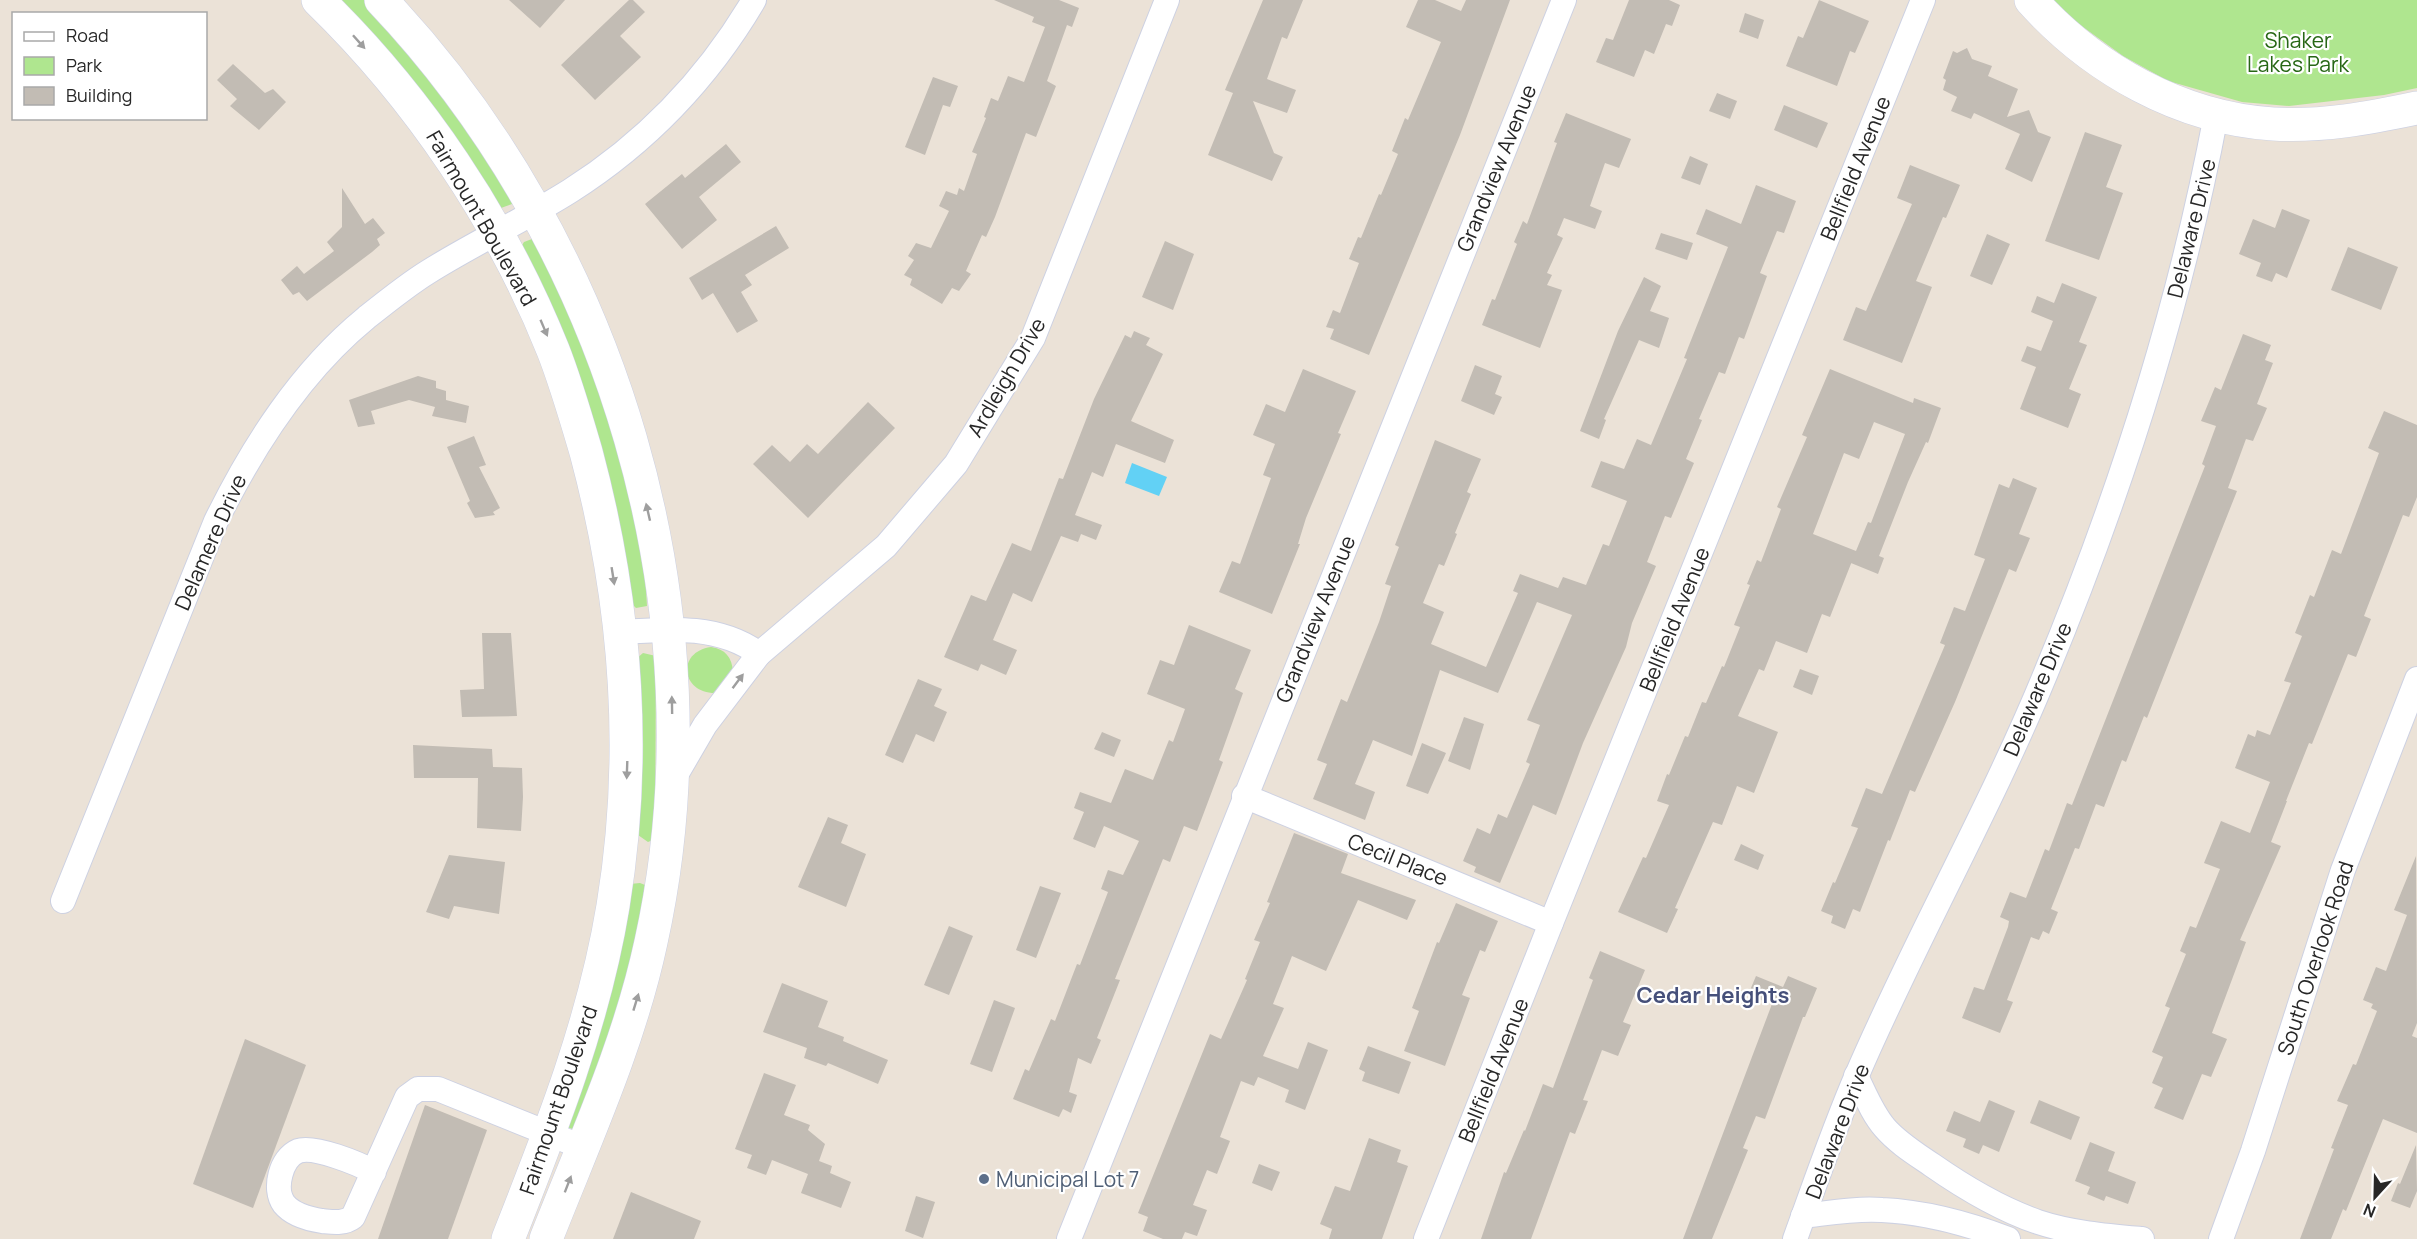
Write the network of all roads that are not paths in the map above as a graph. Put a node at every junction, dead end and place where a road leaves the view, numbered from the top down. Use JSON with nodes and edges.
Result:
{"nodes":[{"id":1,"x":318,"y":0,"type":"edge"},
{"id":2,"x":381,"y":0,"type":"edge"},
{"id":3,"x":754,"y":0,"type":"edge"},
{"id":4,"x":1167,"y":0,"type":"edge"},
{"id":5,"x":1564,"y":0,"type":"edge"},
{"id":6,"x":1923,"y":0,"type":"edge"},
{"id":7,"x":2031,"y":0,"type":"edge"},
{"id":8,"x":2417,"y":108,"type":"edge"},
{"id":9,"x":2216,"y":115,"type":"junction"},
{"id":10,"x":536,"y":210,"type":"junction"},
{"id":11,"x":496,"y":233,"type":"junction"},
{"id":12,"x":667,"y":630,"type":"junction"},
{"id":13,"x":621,"y":632,"type":"junction"},
{"id":14,"x":759,"y":654,"type":"junction"},
{"id":15,"x":2417,"y":679,"type":"edge"},
{"id":16,"x":671,"y":782,"type":"junction"},
{"id":17,"x":1244,"y":796,"type":"junction"},
{"id":18,"x":619,"y":864,"type":"junction"},
{"id":19,"x":664,"y":869,"type":"junction"},
{"id":20,"x":63,"y":901,"type":"dead end"},
{"id":21,"x":1551,"y":923,"type":"junction"},
{"id":22,"x":1857,"y":1076,"type":"junction"},
{"id":23,"x":550,"y":1132,"type":"junction"},
{"id":24,"x":582,"y":1147,"type":"junction"},
{"id":25,"x":374,"y":1172,"type":"dead end"},
{"id":26,"x":1803,"y":1216,"type":"junction"},
{"id":27,"x":2222,"y":1235,"type":"edge"},
{"id":28,"x":508,"y":1239,"type":"edge"},
{"id":29,"x":546,"y":1239,"type":"edge"},
{"id":30,"x":1069,"y":1239,"type":"edge"},
{"id":31,"x":1426,"y":1239,"type":"edge"},
{"id":32,"x":1795,"y":1239,"type":"edge"},
{"id":33,"x":2008,"y":1239,"type":"edge"},
{"id":34,"x":2142,"y":1239,"type":"edge"},
{"id":35,"x":2199,"y":1239,"type":"edge"}],
"edges":[{"from":1,"to":11,"type":"main road","name":"Fairmount Boulevard","one_way":true},
{"from":2,"to":10,"type":"main road","name":"Fairmount Boulevard"},
{"from":3,"to":10,"type":"street","name":"Delamere Drive"},
{"from":4,"to":14,"type":"street","name":"Ardleigh Drive"},
{"from":5,"to":17,"type":"street","name":"Grandview Avenue"},
{"from":6,"to":21,"type":"street","name":"Bellfield Avenue"},
{"from":7,"to":9,"type":"main road"},
{"from":8,"to":9,"type":"main road"},
{"from":9,"to":22,"type":"street","name":"Delaware Drive"},
{"from":10,"to":11,"type":"street","name":"Delamere Drive"},
{"from":12,"to":10,"type":"main road","name":"Fairmount Boulevard","one_way":true},
{"from":11,"to":13,"type":"main road","name":"Fairmount Boulevard","one_way":true},
{"from":11,"to":20,"type":"street","name":"Delamere Drive"},
{"from":12,"to":13,"type":"street"},
{"from":12,"to":14,"type":"street"},
{"from":16,"to":12,"type":"main road","name":"Fairmount Boulevard","one_way":true},
{"from":13,"to":18,"type":"main road","name":"Fairmount Boulevard","one_way":true},
{"from":16,"to":14,"type":"street","name":"Ardleigh Drive","one_way":true},
{"from":15,"to":27,"type":"street","name":"South Overlook Road"},
{"from":16,"to":19,"type":"main road","name":"Fairmount Boulevard"},
{"from":17,"to":21,"type":"street","name":"Cecil Place"},
{"from":17,"to":30,"type":"street","name":"Grandview Avenue"},
{"from":18,"to":19,"type":"main road"},
{"from":18,"to":23,"type":"main road","name":"Fairmount Boulevard"},
{"from":24,"to":19,"type":"main road","name":"Fairmount Boulevard","one_way":true},
{"from":21,"to":31,"type":"street","name":"Bellfield Avenue"},
{"from":22,"to":26,"type":"street","name":"Delaware Drive"},
{"from":22,"to":34,"type":"street"},
{"from":23,"to":24,"type":"street"},
{"from":23,"to":25,"type":"street"},
{"from":23,"to":28,"type":"main road","name":"Fairmount Boulevard"},
{"from":29,"to":24,"type":"main road","name":"Fairmount Boulevard","one_way":true},
{"from":26,"to":32,"type":"street","name":"Delaware Drive"},
{"from":26,"to":33,"type":"street"},
{"from":27,"to":35,"type":"street"}]}
